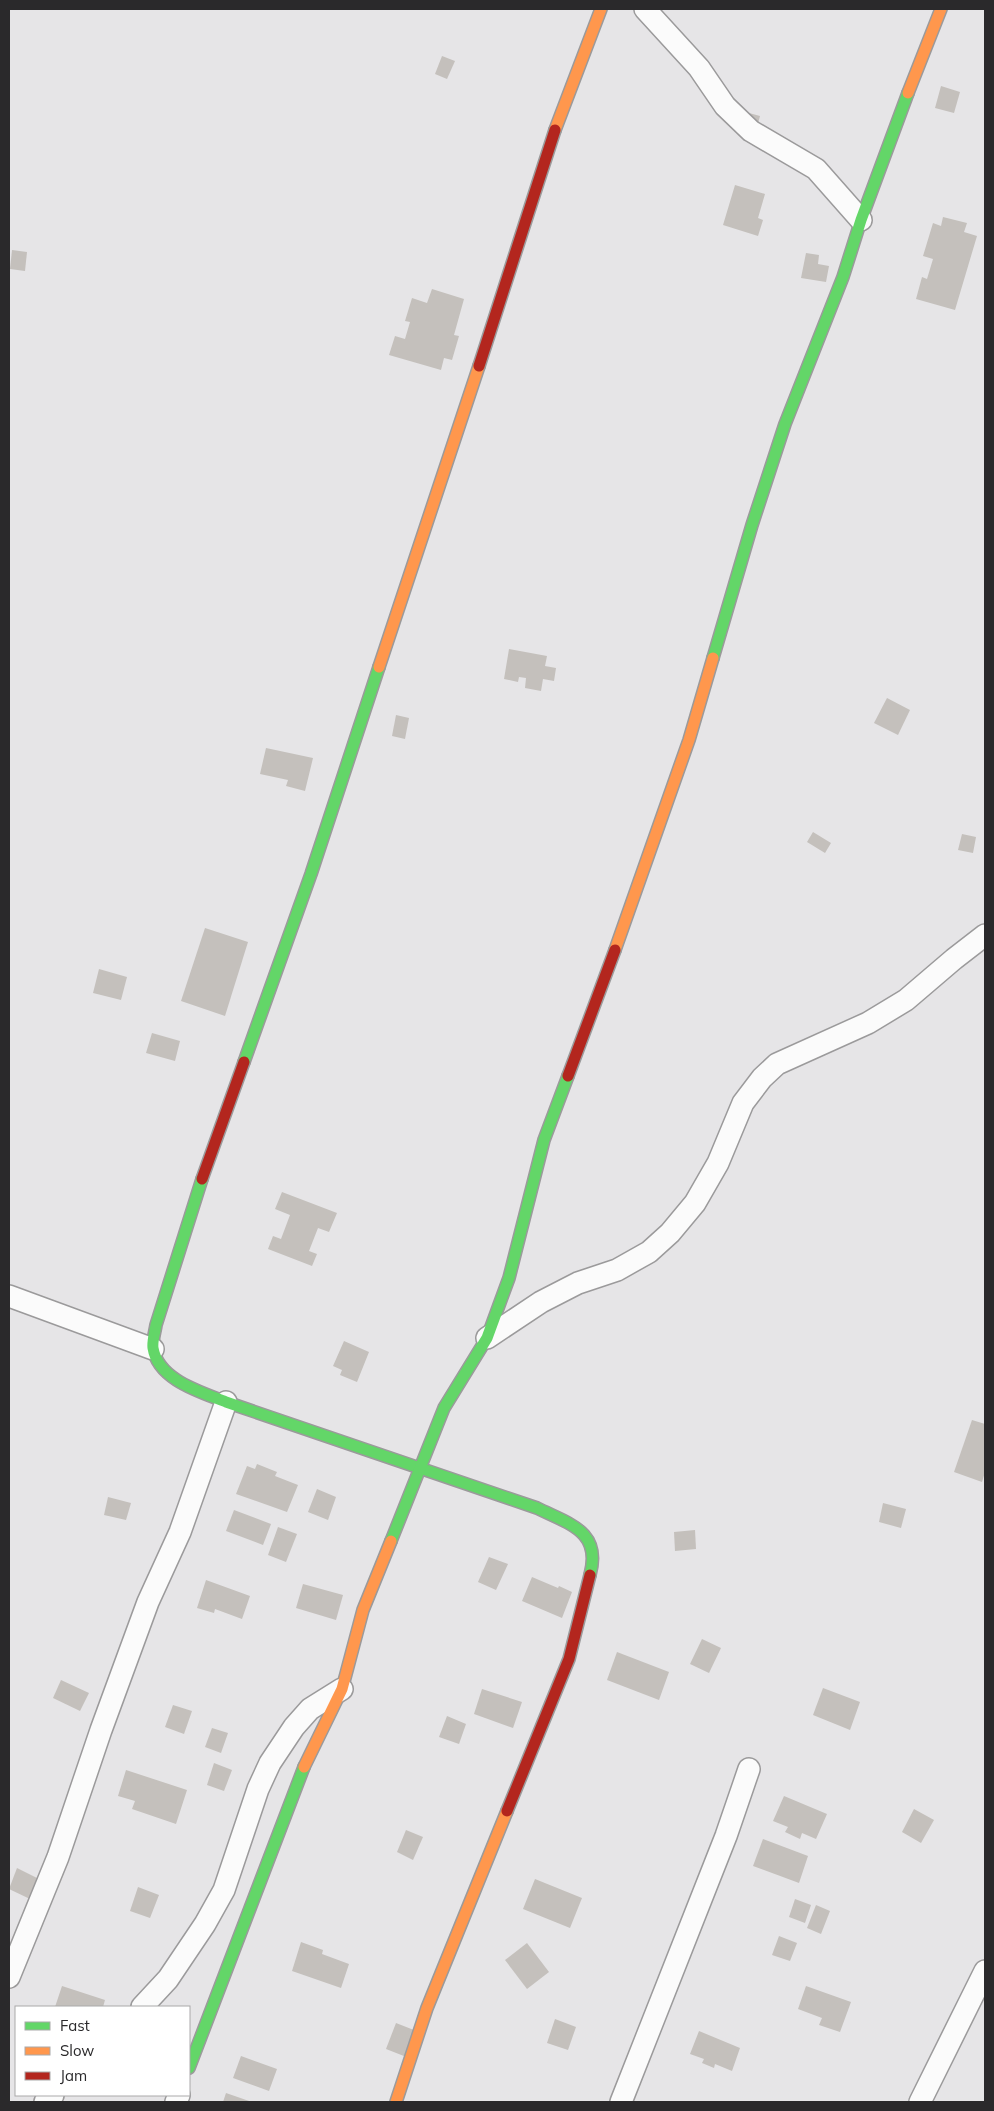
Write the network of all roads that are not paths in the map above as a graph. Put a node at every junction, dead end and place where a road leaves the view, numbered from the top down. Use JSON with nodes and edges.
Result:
{"nodes":[{"id":1,"x":601,"y":9,"type":"edge"},
{"id":2,"x":645,"y":9,"type":"edge"},
{"id":3,"x":941,"y":9,"type":"edge"},
{"id":4,"x":861,"y":220,"type":"junction"},
{"id":5,"x":985,"y":935,"type":"edge"},
{"id":6,"x":9,"y":1296,"type":"edge"},
{"id":7,"x":487,"y":1338,"type":"junction"},
{"id":8,"x":153,"y":1349,"type":"junction"},
{"id":9,"x":226,"y":1402,"type":"junction"},
{"id":10,"x":421,"y":1469,"type":"junction"},
{"id":11,"x":342,"y":1689,"type":"junction"},
{"id":12,"x":749,"y":1769,"type":"dead end"},
{"id":13,"x":985,"y":1970,"type":"edge"},
{"id":14,"x":9,"y":1977,"type":"edge"},
{"id":15,"x":143,"y":2006,"type":"edge"},
{"id":16,"x":190,"y":2065,"type":"edge"},
{"id":17,"x":396,"y":2102,"type":"edge"},
{"id":18,"x":621,"y":2102,"type":"edge"},
{"id":19,"x":920,"y":2102,"type":"edge"}],
"edges":[{"from":1,"to":8,"type":"street"},
{"from":2,"to":4,"type":"street"},
{"from":3,"to":4,"type":"street"},
{"from":4,"to":7,"type":"street"},
{"from":5,"to":7,"type":"street"},
{"from":6,"to":8,"type":"street"},
{"from":7,"to":10,"type":"street"},
{"from":8,"to":9,"type":"street"},
{"from":9,"to":10,"type":"street"},
{"from":9,"to":14,"type":"street"},
{"from":10,"to":11,"type":"street"},
{"from":10,"to":17,"type":"street"},
{"from":11,"to":15,"type":"street"},
{"from":11,"to":16,"type":"street"},
{"from":12,"to":18,"type":"street"},
{"from":13,"to":19,"type":"street"}]}
